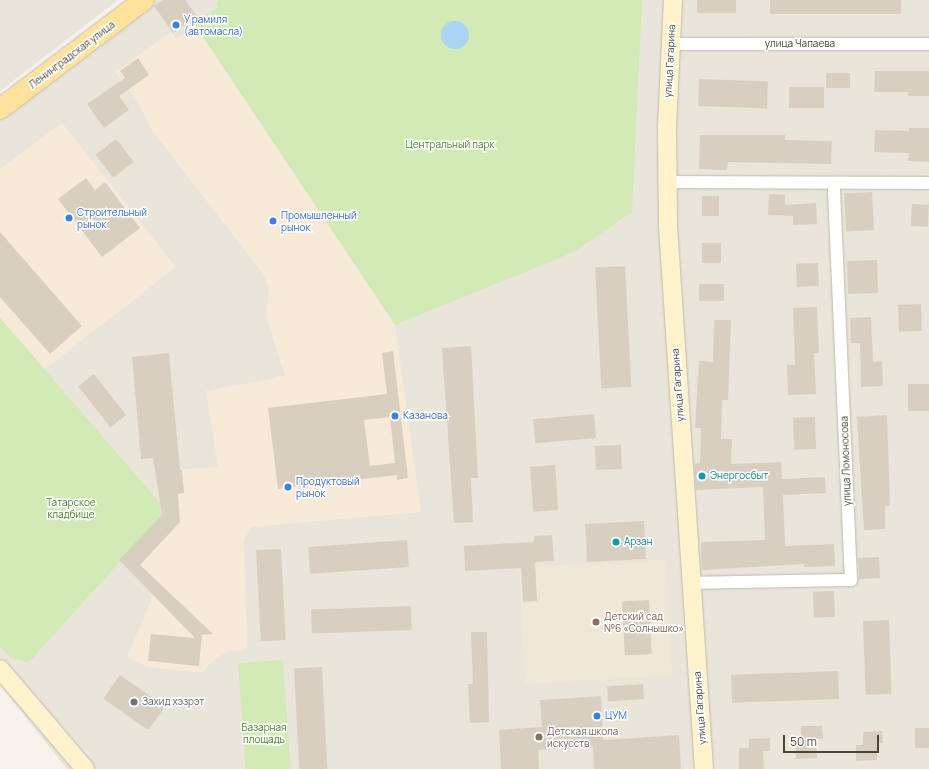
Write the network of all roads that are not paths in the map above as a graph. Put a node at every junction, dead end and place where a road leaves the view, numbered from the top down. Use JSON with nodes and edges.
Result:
{"nodes":[{"id":1,"x":144,"y":0,"type":"edge"},
{"id":2,"x":673,"y":0,"type":"edge"},
{"id":3,"x":671,"y":44,"type":"junction"},
{"id":4,"x":929,"y":44,"type":"edge"},
{"id":5,"x":0,"y":109,"type":"edge"},
{"id":6,"x":666,"y":182,"type":"junction"},
{"id":7,"x":834,"y":183,"type":"junction"},
{"id":8,"x":929,"y":183,"type":"edge"},
{"id":9,"x":692,"y":583,"type":"junction"},
{"id":10,"x":0,"y":669,"type":"edge"},
{"id":11,"x":72,"y":754,"type":"junction"},
{"id":12,"x":85,"y":769,"type":"edge"},
{"id":13,"x":100,"y":769,"type":"edge"},
{"id":14,"x":704,"y":769,"type":"edge"}],
"edges":[{"from":1,"to":5,"type":"main road","name":"Ленинградская улица"},
{"from":2,"to":3,"type":"street","name":"улица Гагарина"},
{"from":3,"to":4,"type":"street","name":"улица Чапаева"},
{"from":3,"to":6,"type":"street","name":"улица Гагарина"},
{"from":6,"to":7,"type":"street"},
{"from":6,"to":9,"type":"street","name":"улица Гагарина"},
{"from":7,"to":8,"type":"street"},
{"from":7,"to":9,"type":"street","name":"улица Ломоносова"},
{"from":9,"to":14,"type":"street","name":"улица Гагарина"},
{"from":10,"to":11,"type":"street"},
{"from":11,"to":12,"type":"street"},
{"from":11,"to":13,"type":"street"}]}
